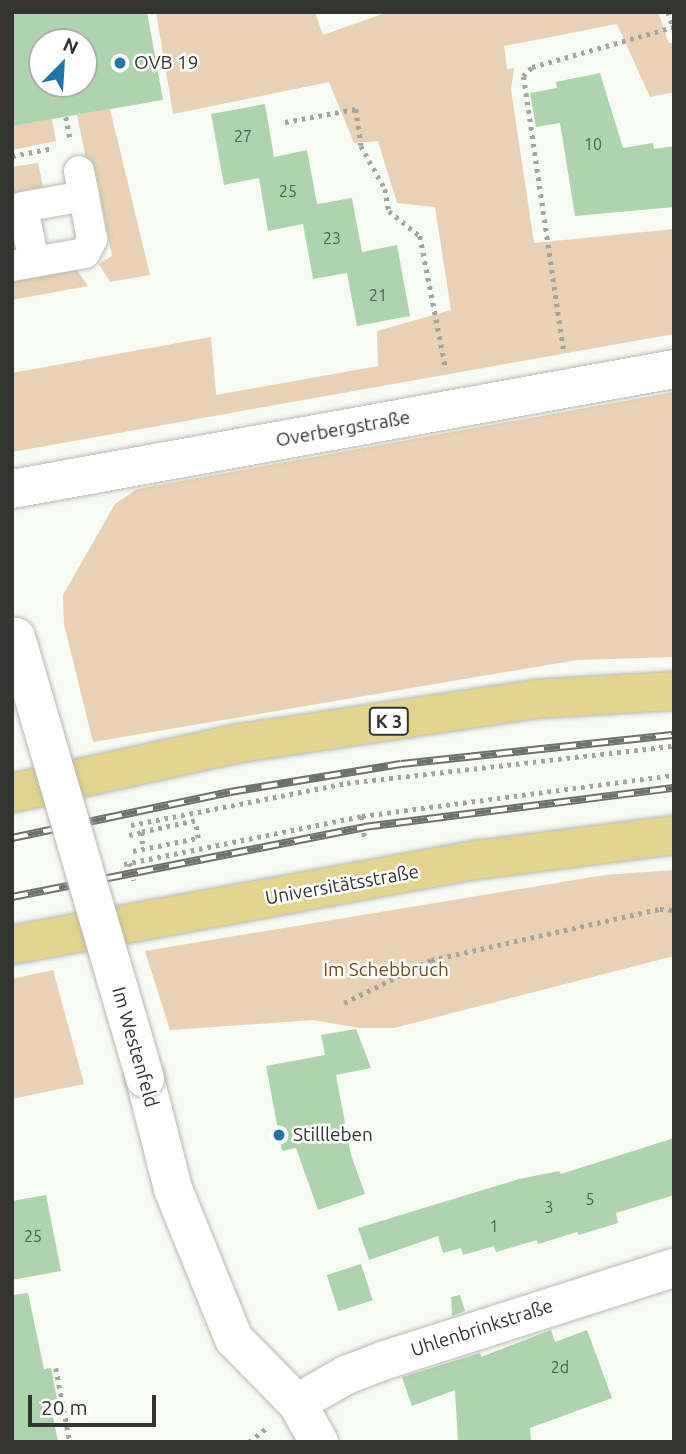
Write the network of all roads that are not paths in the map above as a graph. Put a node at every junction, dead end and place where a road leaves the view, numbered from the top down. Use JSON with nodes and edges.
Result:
{"nodes":[{"id":1,"x":23,"y":264,"type":"edge"},
{"id":2,"x":674,"y":369,"type":"edge"},
{"id":3,"x":12,"y":489,"type":"edge"},
{"id":4,"x":14,"y":629,"type":"edge"},
{"id":5,"x":674,"y":691,"type":"edge"},
{"id":6,"x":12,"y":793,"type":"edge"},
{"id":7,"x":674,"y":835,"type":"edge"},
{"id":8,"x":12,"y":945,"type":"edge"},
{"id":9,"x":674,"y":1268,"type":"edge"},
{"id":10,"x":297,"y":1403,"type":"junction"},
{"id":11,"x":319,"y":1442,"type":"edge"}],
"edges":[{"from":1,"to":1,"type":"street"},
{"from":2,"to":3,"type":"street","name":"Overbergstraße"},
{"from":4,"to":10,"type":"street","name":"Im Westenfeld","bridge":true},
{"from":5,"to":6,"type":"highway","number":"K 3"},
{"from":7,"to":8,"type":"highway","name":"Universitätsstraße"},
{"from":9,"to":10,"type":"street","name":"Uhlenbrinkstraße"},
{"from":10,"to":11,"type":"street","name":"Im Westenfeld"}]}
